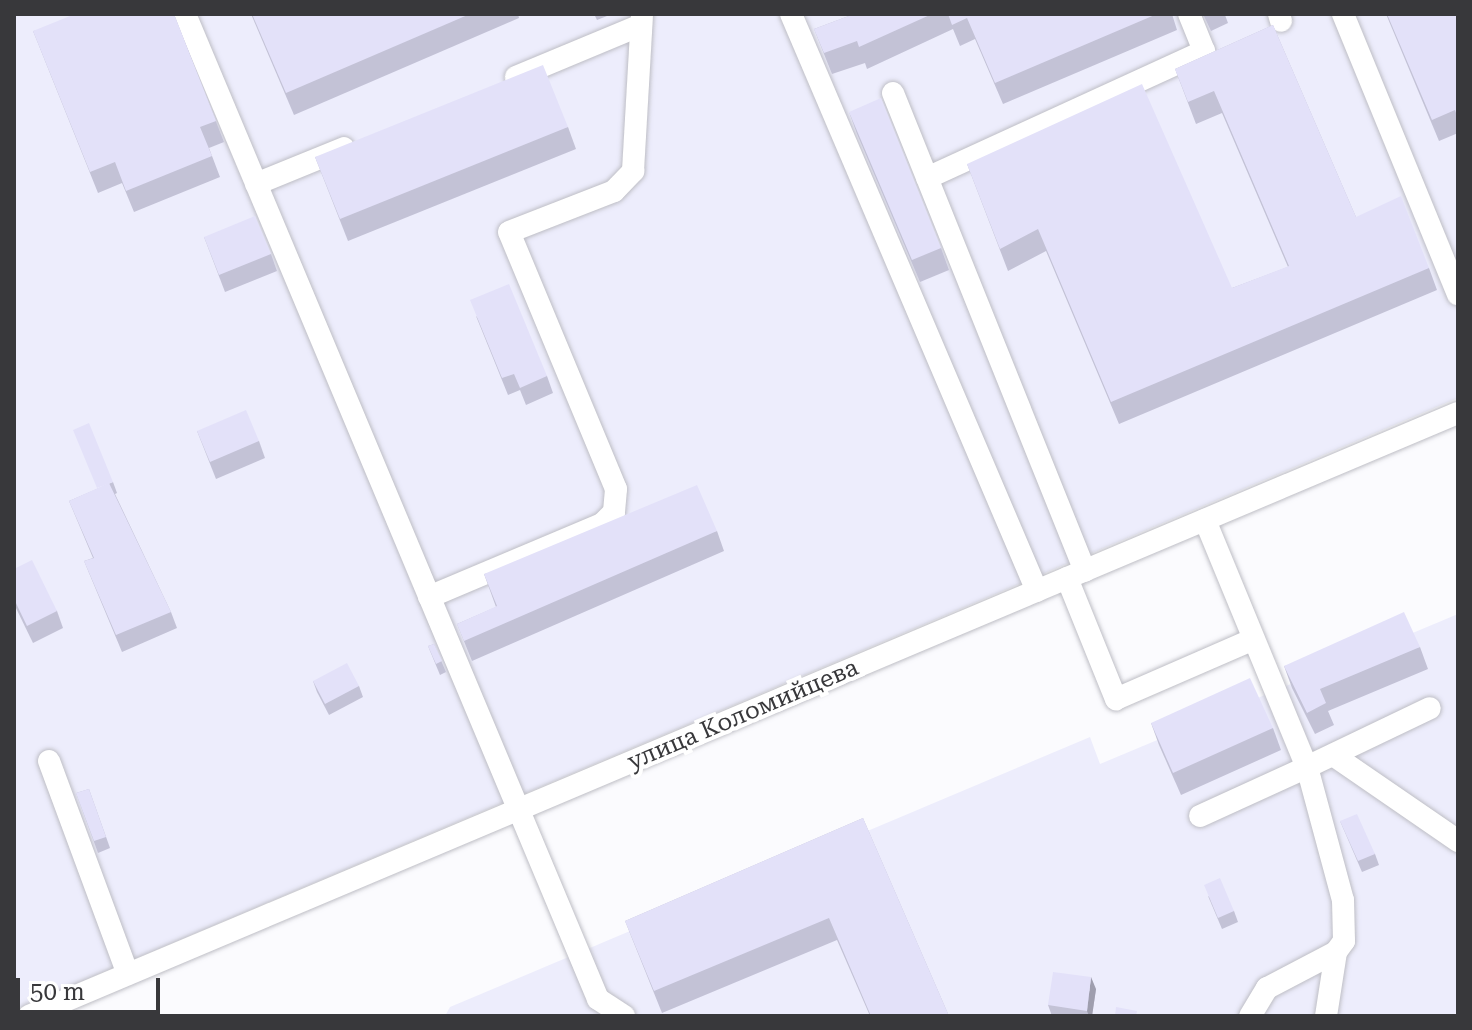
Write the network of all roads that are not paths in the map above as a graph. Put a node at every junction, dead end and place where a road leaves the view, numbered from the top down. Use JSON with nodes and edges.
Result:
{"nodes":[{"id":1,"x":185,"y":14,"type":"edge"},
{"id":2,"x":791,"y":14,"type":"edge"},
{"id":3,"x":1189,"y":14,"type":"edge"},
{"id":4,"x":1343,"y":14,"type":"edge"},
{"id":5,"x":641,"y":20,"type":"edge"},
{"id":6,"x":498,"y":84,"type":"edge"},
{"id":7,"x":893,"y":93,"type":"dead end"},
{"id":8,"x":370,"y":137,"type":"edge"},
{"id":9,"x":927,"y":178,"type":"junction"},
{"id":10,"x":256,"y":184,"type":"junction"},
{"id":11,"x":1458,"y":294,"type":"edge"},
{"id":12,"x":1458,"y":413,"type":"edge"},
{"id":13,"x":1205,"y":520,"type":"junction"},
{"id":14,"x":1076,"y":574,"type":"junction"},
{"id":15,"x":1037,"y":591,"type":"junction"},
{"id":16,"x":429,"y":597,"type":"junction"},
{"id":17,"x":1254,"y":639,"type":"junction"},
{"id":18,"x":1430,"y":708,"type":"dead end"},
{"id":19,"x":1333,"y":755,"type":"junction"},
{"id":20,"x":49,"y":761,"type":"dead end"},
{"id":21,"x":1307,"y":767,"type":"junction"},
{"id":22,"x":519,"y":809,"type":"junction"},
{"id":23,"x":1200,"y":816,"type":"dead end"},
{"id":24,"x":1458,"y":841,"type":"edge"},
{"id":25,"x":1336,"y":952,"type":"junction"},
{"id":26,"x":128,"y":974,"type":"junction"},
{"id":27,"x":29,"y":1016,"type":"edge"},
{"id":28,"x":624,"y":1016,"type":"edge"},
{"id":29,"x":1250,"y":1016,"type":"edge"},
{"id":30,"x":1326,"y":1016,"type":"edge"}],
"edges":[{"from":1,"to":10,"type":"street"},
{"from":2,"to":15,"type":"street"},
{"from":3,"to":9,"type":"street"},
{"from":4,"to":11,"type":"street"},
{"from":5,"to":6,"type":"street"},
{"from":5,"to":16,"type":"street"},
{"from":7,"to":9,"type":"street"},
{"from":8,"to":10,"type":"street"},
{"from":9,"to":14,"type":"street"},
{"from":10,"to":16,"type":"street"},
{"from":12,"to":13,"type":"street","name":"улица Коломийцева"},
{"from":13,"to":14,"type":"street","name":"улица Коломийцева"},
{"from":13,"to":17,"type":"street"},
{"from":14,"to":15,"type":"street","name":"улица Коломийцева"},
{"from":14,"to":17,"type":"street"},
{"from":15,"to":22,"type":"street","name":"улица Коломийцева"},
{"from":16,"to":22,"type":"street"},
{"from":17,"to":21,"type":"street"},
{"from":18,"to":19,"type":"street"},
{"from":19,"to":21,"type":"street"},
{"from":19,"to":24,"type":"street"},
{"from":20,"to":26,"type":"street"},
{"from":21,"to":23,"type":"street"},
{"from":21,"to":25,"type":"street"},
{"from":22,"to":26,"type":"street","name":"улица Коломийцева"},
{"from":22,"to":28,"type":"street"},
{"from":25,"to":29,"type":"street"},
{"from":25,"to":30,"type":"street"},
{"from":26,"to":27,"type":"street","name":"улица Коломийцева"}]}
